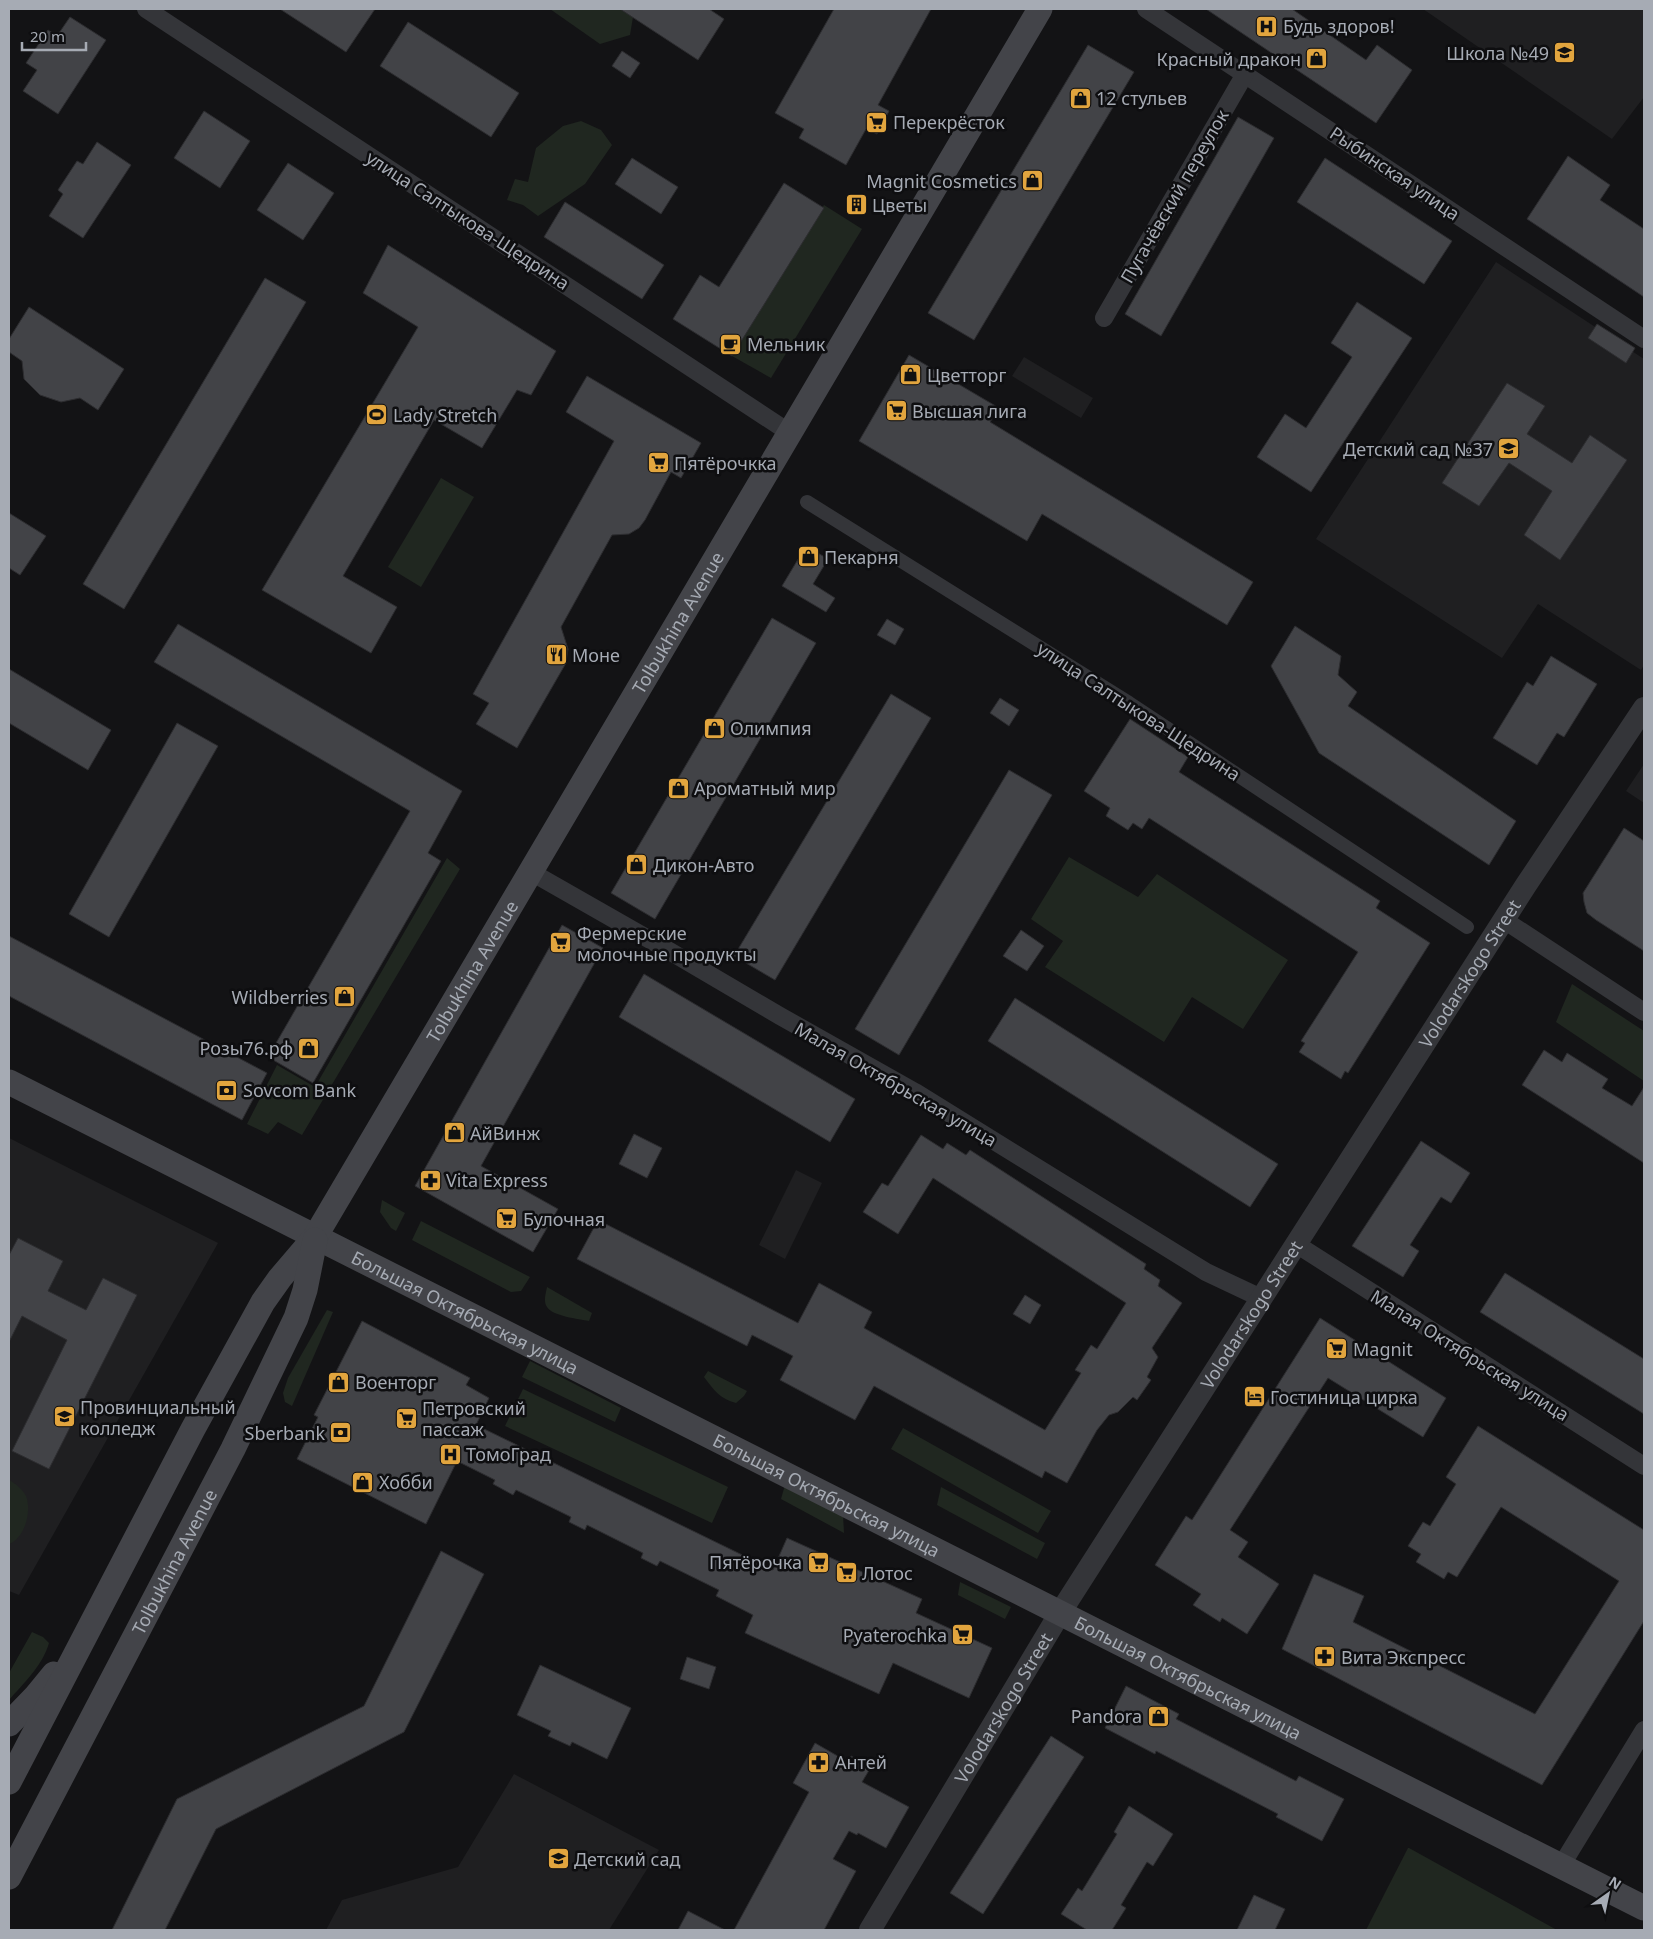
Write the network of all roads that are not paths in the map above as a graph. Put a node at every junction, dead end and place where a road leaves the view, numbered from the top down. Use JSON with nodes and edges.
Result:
{"nodes":[{"id":1,"x":146,"y":9,"type":"edge"},
{"id":2,"x":1040,"y":9,"type":"edge"},
{"id":3,"x":1146,"y":9,"type":"edge"},
{"id":4,"x":1245,"y":74,"type":"junction"},
{"id":5,"x":1104,"y":318,"type":"dead end"},
{"id":6,"x":1644,"y":338,"type":"edge"},
{"id":7,"x":790,"y":433,"type":"junction"},
{"id":8,"x":807,"y":502,"type":"dead end"},
{"id":9,"x":1644,"y":708,"type":"edge"},
{"id":10,"x":531,"y":872,"type":"junction"},
{"id":11,"x":1504,"y":920,"type":"junction"},
{"id":12,"x":1467,"y":927,"type":"dead end"},
{"id":13,"x":1644,"y":1012,"type":"edge"},
{"id":14,"x":9,"y":1082,"type":"edge"},
{"id":15,"x":315,"y":1237,"type":"junction"},
{"id":16,"x":1296,"y":1244,"type":"junction"},
{"id":17,"x":1261,"y":1298,"type":"junction"},
{"id":18,"x":1644,"y":1466,"type":"edge"},
{"id":19,"x":1060,"y":1613,"type":"junction"},
{"id":20,"x":84,"y":1637,"type":"junction"},
{"id":21,"x":9,"y":1724,"type":"edge"},
{"id":22,"x":1644,"y":1730,"type":"edge"},
{"id":23,"x":9,"y":1782,"type":"edge"},
{"id":24,"x":1562,"y":1866,"type":"junction"},
{"id":25,"x":9,"y":1877,"type":"edge"},
{"id":26,"x":1644,"y":1908,"type":"edge"},
{"id":27,"x":870,"y":1930,"type":"edge"}],
"edges":[{"from":1,"to":7,"type":"street","name":"улица Салтыкова-Щедрина"},
{"from":2,"to":7,"type":"main road","name":"Tolbukhina Avenue"},
{"from":3,"to":4,"type":"street","name":"Рыбинская улица"},
{"from":4,"to":5,"type":"street","name":"Пугачёвский переулок"},
{"from":4,"to":6,"type":"street","name":"Рыбинская улица"},
{"from":7,"to":10,"type":"main road","name":"Tolbukhina Avenue"},
{"from":8,"to":12,"type":"street","name":"улица Салтыкова-Щедрина"},
{"from":9,"to":11,"type":"street","name":"Volodarskogo Street"},
{"from":10,"to":15,"type":"main road","name":"Tolbukhina Avenue"},
{"from":10,"to":17,"type":"street","name":"Малая Октябрьская улица"},
{"from":11,"to":13,"type":"street"},
{"from":11,"to":16,"type":"street","name":"Volodarskogo Street"},
{"from":14,"to":15,"type":"main road","name":"Большая Октябрьская улица"},
{"from":15,"to":19,"type":"main road","name":"Большая Октябрьская улица"},
{"from":15,"to":20,"type":"main road","name":"Tolbukhina Avenue"},
{"from":15,"to":25,"type":"main road","name":"Tolbukhina Avenue"},
{"from":16,"to":17,"type":"street","name":"Volodarskogo Street"},
{"from":16,"to":18,"type":"street","name":"Малая Октябрьская улица"},
{"from":17,"to":19,"type":"street","name":"Volodarskogo Street"},
{"from":19,"to":24,"type":"main road","name":"Большая Октябрьская улица"},
{"from":19,"to":27,"type":"street","name":"Volodarskogo Street"},
{"from":20,"to":21,"type":"main road"},
{"from":20,"to":23,"type":"main road","name":"Tolbukhina Avenue"},
{"from":22,"to":24,"type":"street"},
{"from":24,"to":26,"type":"main road","name":"Большая Октябрьская улица"}]}
